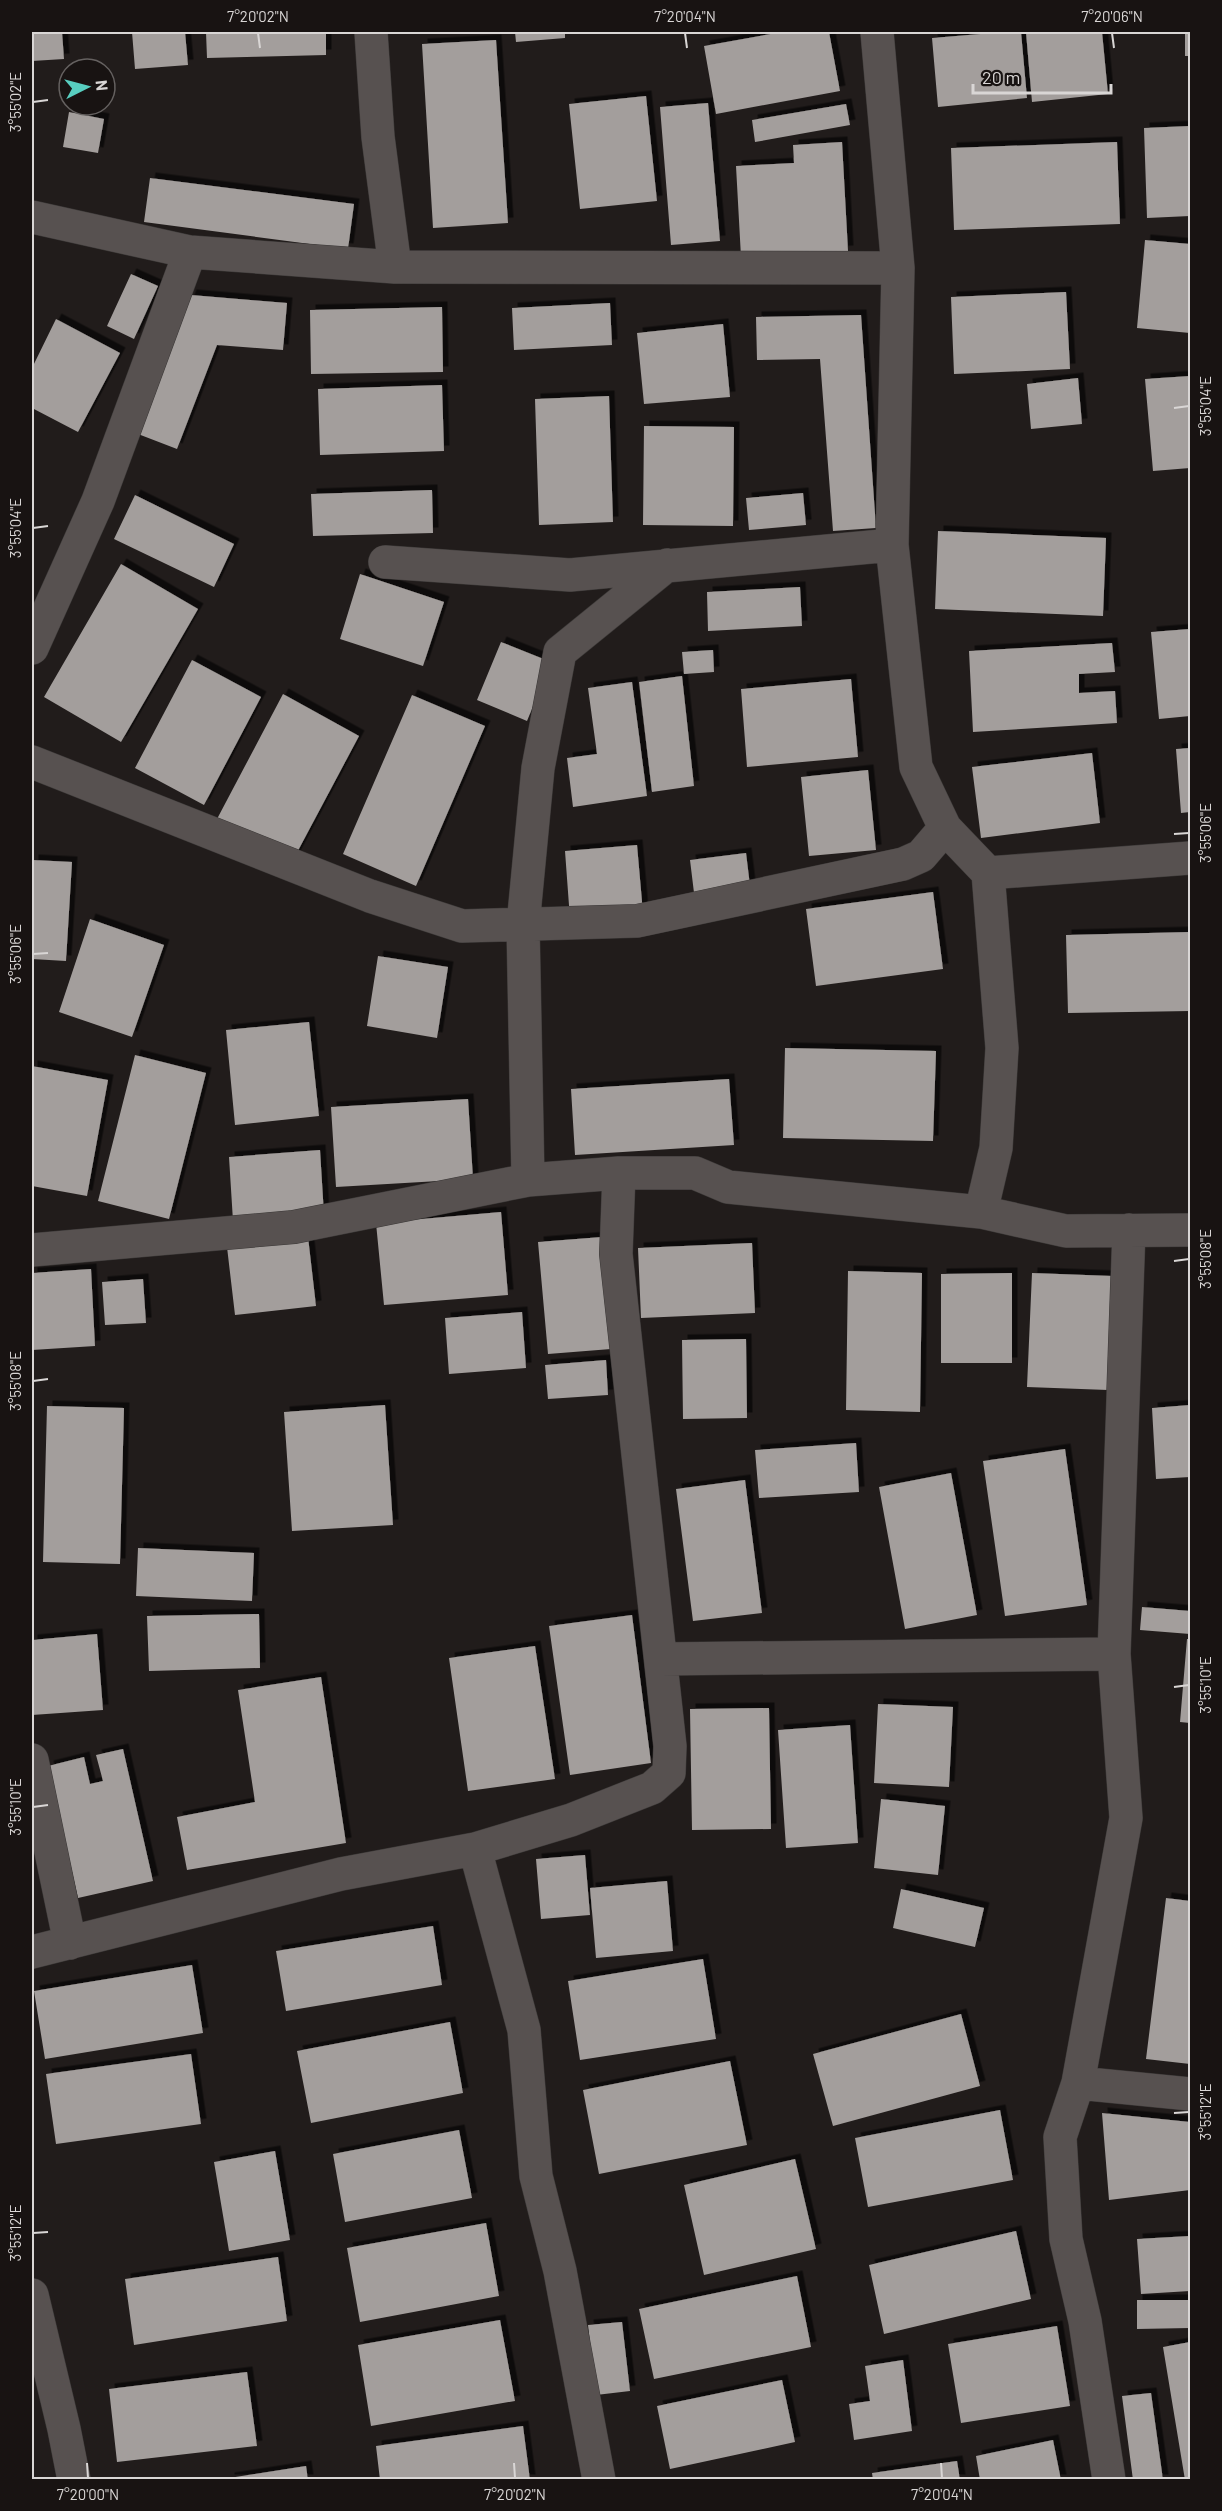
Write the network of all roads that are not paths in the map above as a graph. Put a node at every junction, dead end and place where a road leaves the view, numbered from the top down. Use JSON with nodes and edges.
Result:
{"nodes":[{"id":1,"x":371,"y":32,"type":"edge"},
{"id":2,"x":877,"y":32,"type":"edge"},
{"id":3,"x":32,"y":218,"type":"edge"},
{"id":4,"x":190,"y":252,"type":"junction"},
{"id":5,"x":395,"y":267,"type":"junction"},
{"id":6,"x":898,"y":268,"type":"junction"},
{"id":7,"x":892,"y":545,"type":"junction"},
{"id":8,"x":385,"y":562,"type":"dead end"},
{"id":9,"x":667,"y":565,"type":"junction"},
{"id":10,"x":32,"y":648,"type":"edge"},
{"id":11,"x":32,"y":762,"type":"edge"},
{"id":12,"x":945,"y":828,"type":"junction"},
{"id":13,"x":1191,"y":858,"type":"edge"},
{"id":14,"x":988,"y":873,"type":"junction"},
{"id":15,"x":523,"y":925,"type":"junction"},
{"id":16,"x":619,"y":1173,"type":"junction"},
{"id":17,"x":528,"y":1180,"type":"junction"},
{"id":18,"x":981,"y":1212,"type":"junction"},
{"id":19,"x":1129,"y":1230,"type":"junction"},
{"id":20,"x":1191,"y":1230,"type":"edge"},
{"id":21,"x":32,"y":1250,"type":"edge"},
{"id":22,"x":1114,"y":1654,"type":"junction"},
{"id":23,"x":660,"y":1659,"type":"junction"},
{"id":24,"x":32,"y":1760,"type":"edge"},
{"id":25,"x":474,"y":1849,"type":"junction"},
{"id":26,"x":70,"y":1943,"type":"junction"},
{"id":27,"x":32,"y":1952,"type":"edge"},
{"id":28,"x":1078,"y":2083,"type":"junction"},
{"id":29,"x":1191,"y":2094,"type":"edge"},
{"id":30,"x":32,"y":2295,"type":"edge"},
{"id":31,"x":74,"y":2480,"type":"edge"},
{"id":32,"x":599,"y":2480,"type":"edge"},
{"id":33,"x":1108,"y":2480,"type":"edge"}],
"edges":[{"from":1,"to":5,"type":"street"},
{"from":2,"to":6,"type":"street"},
{"from":3,"to":4,"type":"street"},
{"from":4,"to":5,"type":"street"},
{"from":4,"to":10,"type":"street"},
{"from":5,"to":6,"type":"street"},
{"from":6,"to":7,"type":"street"},
{"from":7,"to":9,"type":"street"},
{"from":7,"to":12,"type":"street"},
{"from":8,"to":9,"type":"street"},
{"from":9,"to":15,"type":"street"},
{"from":11,"to":15,"type":"street"},
{"from":12,"to":14,"type":"street"},
{"from":12,"to":15,"type":"street"},
{"from":13,"to":14,"type":"street"},
{"from":14,"to":18,"type":"street"},
{"from":15,"to":17,"type":"street"},
{"from":16,"to":17,"type":"street"},
{"from":16,"to":18,"type":"street"},
{"from":16,"to":23,"type":"street"},
{"from":17,"to":21,"type":"street"},
{"from":18,"to":19,"type":"street"},
{"from":19,"to":20,"type":"street"},
{"from":19,"to":22,"type":"street"},
{"from":22,"to":23,"type":"street"},
{"from":22,"to":28,"type":"street"},
{"from":23,"to":25,"type":"street"},
{"from":24,"to":26,"type":"street"},
{"from":25,"to":26,"type":"street"},
{"from":25,"to":32,"type":"street"},
{"from":26,"to":27,"type":"street"},
{"from":28,"to":29,"type":"street"},
{"from":28,"to":33,"type":"street"},
{"from":30,"to":31,"type":"street"}]}
